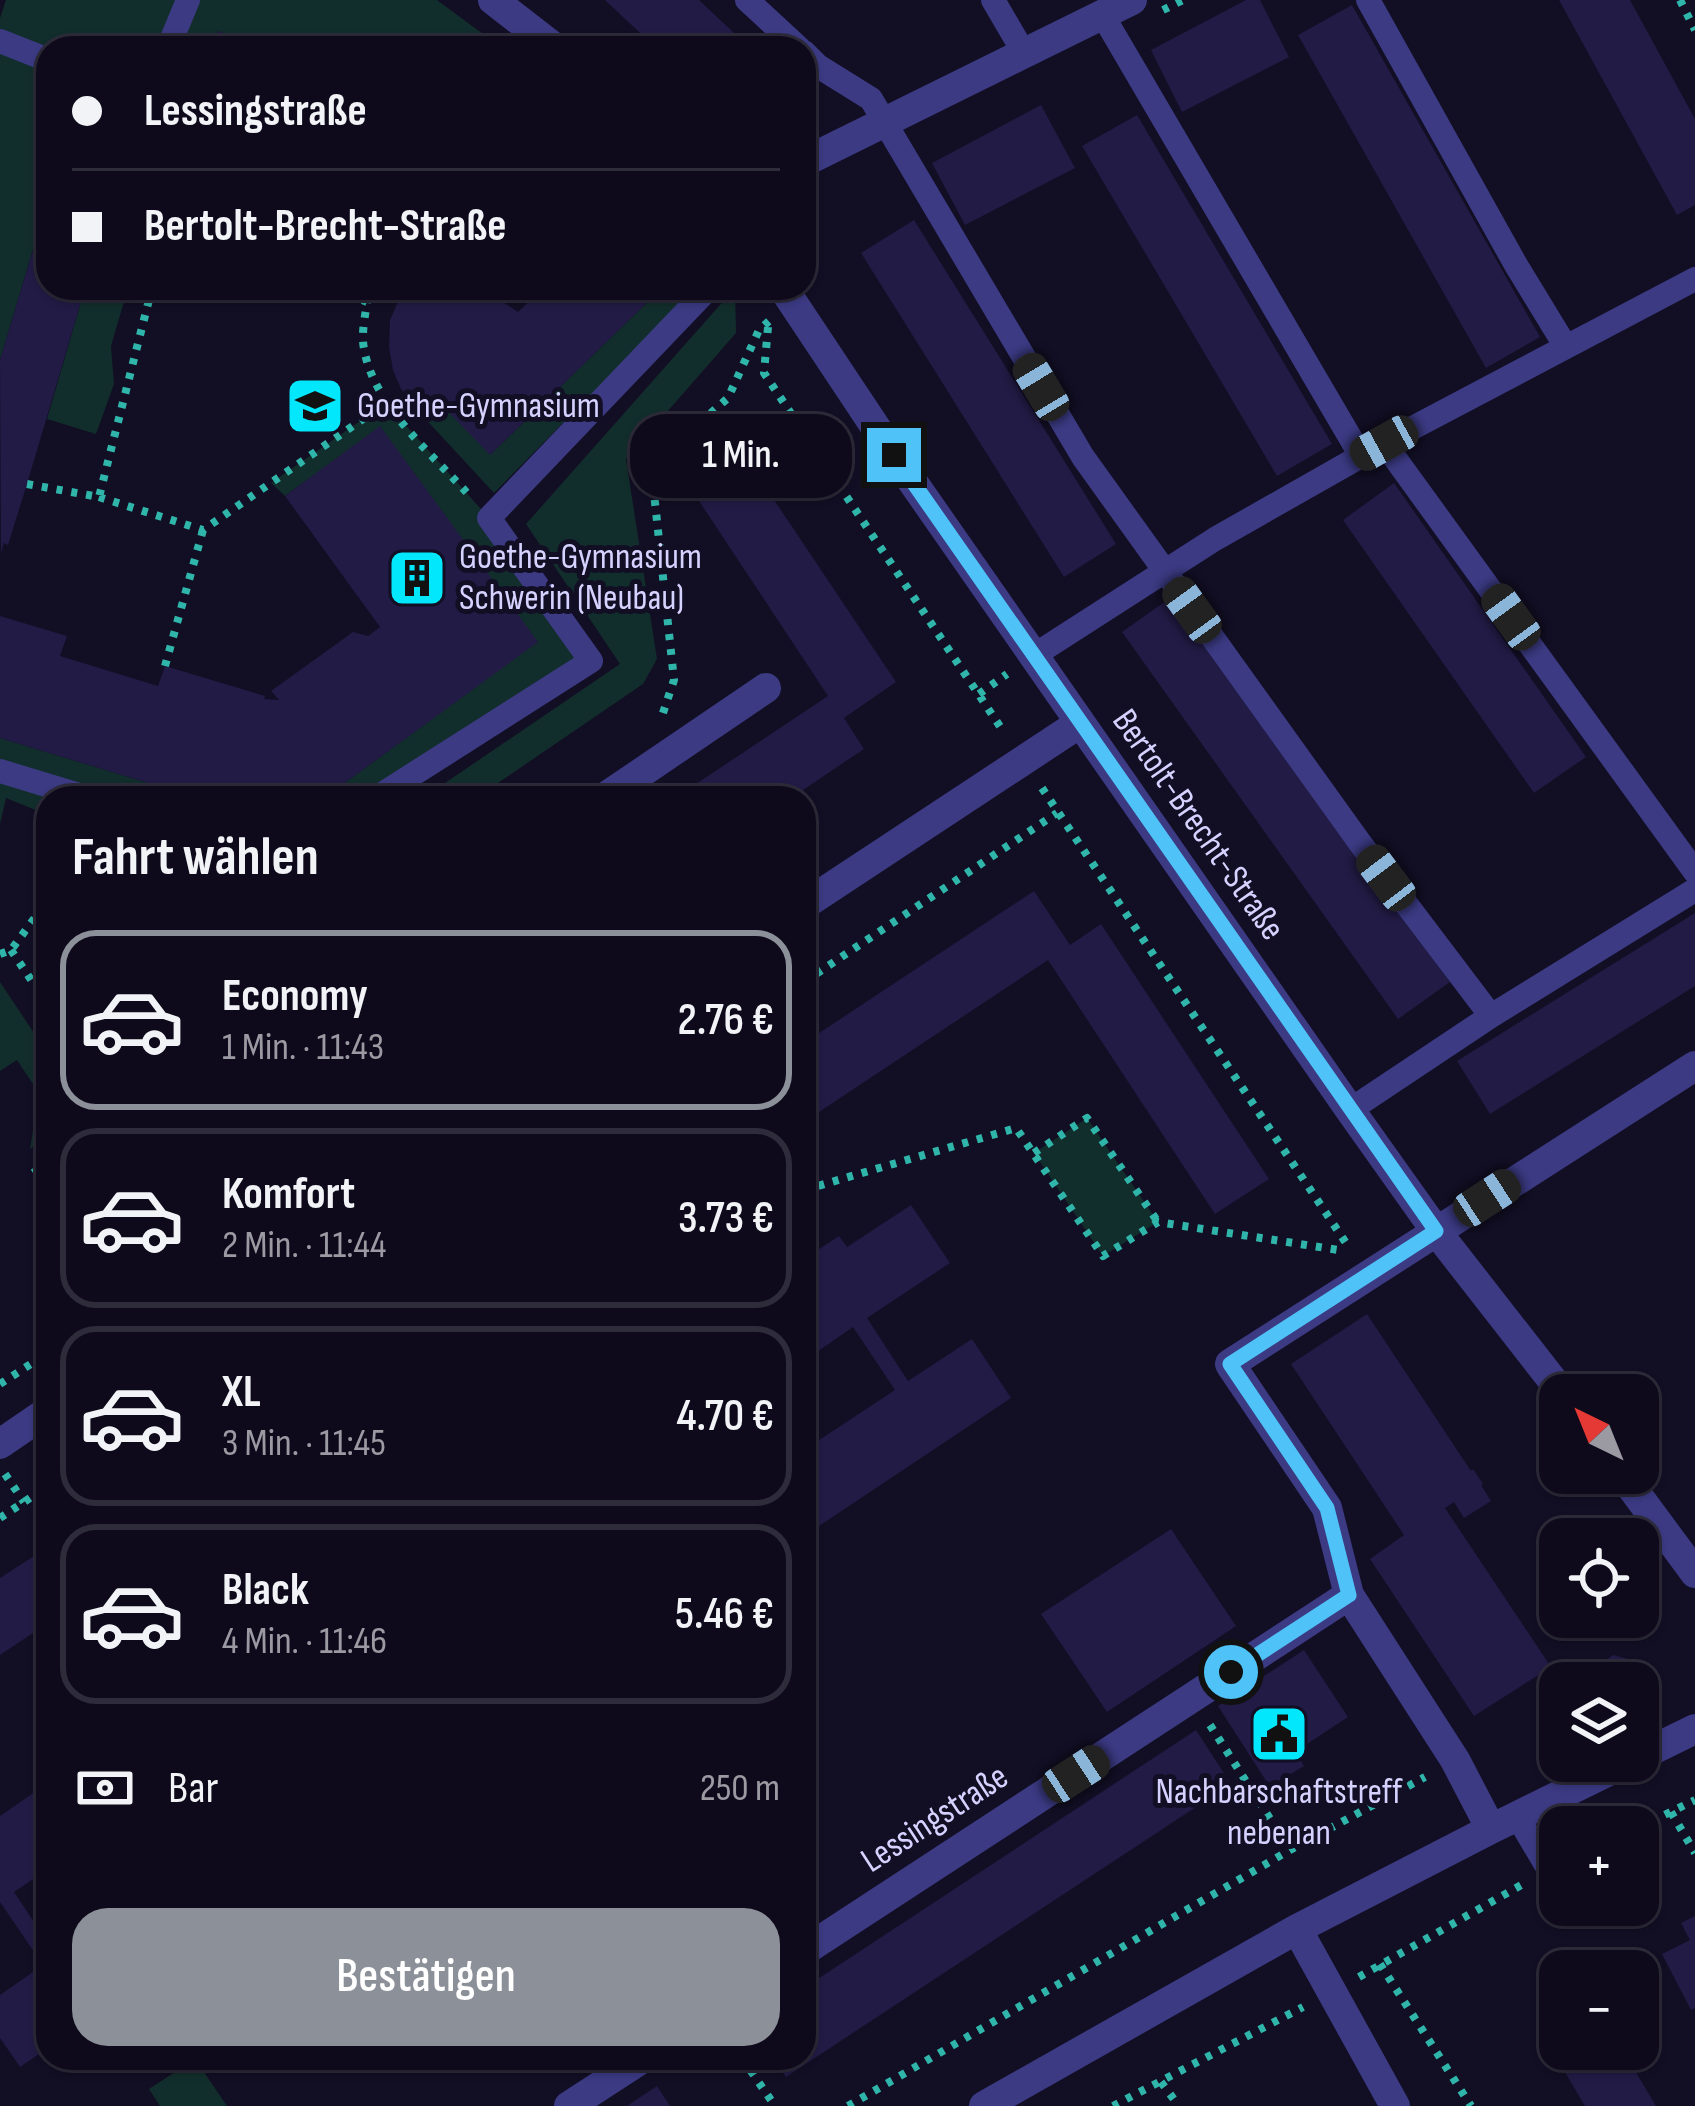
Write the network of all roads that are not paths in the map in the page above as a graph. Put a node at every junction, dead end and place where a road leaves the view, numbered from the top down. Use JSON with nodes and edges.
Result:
{"nodes":[{"id":1,"x":188,"y":0,"type":"edge"},
{"id":2,"x":493,"y":0,"type":"edge"},
{"id":3,"x":747,"y":0,"type":"edge"},
{"id":4,"x":994,"y":0,"type":"edge"},
{"id":5,"x":1132,"y":0,"type":"edge"},
{"id":6,"x":1368,"y":0,"type":"edge"},
{"id":7,"x":1102,"y":14,"type":"junction"},
{"id":8,"x":173,"y":36,"type":"edge"},
{"id":9,"x":540,"y":36,"type":"edge"},
{"id":10,"x":787,"y":36,"type":"edge"},
{"id":11,"x":0,"y":41,"type":"edge"},
{"id":12,"x":1024,"y":53,"type":"junction"},
{"id":13,"x":36,"y":55,"type":"edge"},
{"id":14,"x":816,"y":64,"type":"edge"},
{"id":15,"x":884,"y":122,"type":"junction"},
{"id":16,"x":816,"y":156,"type":"edge"},
{"id":17,"x":1695,"y":279,"type":"edge"},
{"id":18,"x":698,"y":300,"type":"edge"},
{"id":19,"x":791,"y":300,"type":"edge"},
{"id":20,"x":1566,"y":346,"type":"junction"},
{"id":21,"x":1384,"y":443,"type":"junction"},
{"id":22,"x":1360,"y":456,"type":"junction"},
{"id":23,"x":1165,"y":571,"type":"junction"},
{"id":24,"x":1033,"y":656,"type":"junction"},
{"id":25,"x":766,"y":688,"type":"dead end"},
{"id":26,"x":1080,"y":723,"type":"junction"},
{"id":27,"x":0,"y":771,"type":"edge"},
{"id":28,"x":49,"y":786,"type":"edge"},
{"id":29,"x":395,"y":786,"type":"edge"},
{"id":30,"x":622,"y":786,"type":"edge"},
{"id":31,"x":1695,"y":872,"type":"edge"},
{"id":32,"x":1695,"y":890,"type":"edge"},
{"id":33,"x":816,"y":897,"type":"edge"},
{"id":34,"x":1491,"y":1016,"type":"junction"},
{"id":35,"x":1695,"y":1066,"type":"edge"},
{"id":36,"x":1350,"y":1110,"type":"junction"},
{"id":37,"x":1436,"y":1231,"type":"junction"},
{"id":38,"x":1548,"y":1374,"type":"edge"},
{"id":39,"x":36,"y":1419,"type":"edge"},
{"id":40,"x":0,"y":1444,"type":"edge"},
{"id":41,"x":1636,"y":1494,"type":"edge"},
{"id":42,"x":1695,"y":1574,"type":"edge"},
{"id":43,"x":1349,"y":1595,"type":"junction"},
{"id":44,"x":1695,"y":1729,"type":"edge"},
{"id":45,"x":1659,"y":1747,"type":"edge"},
{"id":46,"x":1586,"y":1782,"type":"edge"},
{"id":47,"x":1504,"y":1822,"type":"junction"},
{"id":48,"x":1539,"y":1859,"type":"edge"},
{"id":49,"x":1297,"y":1930,"type":"junction"},
{"id":50,"x":816,"y":1943,"type":"edge"},
{"id":51,"x":624,"y":2070,"type":"edge"},
{"id":52,"x":569,"y":2106,"type":"edge"},
{"id":53,"x":984,"y":2106,"type":"edge"},
{"id":54,"x":1395,"y":2106,"type":"edge"}],
"edges":[{"from":1,"to":8,"type":"lane"},
{"from":2,"to":9,"type":"street"},
{"from":3,"to":10,"type":"lane"},
{"from":4,"to":12,"type":"lane"},
{"from":5,"to":7,"type":"street"},
{"from":6,"to":20,"type":"lane"},
{"from":7,"to":12,"type":"street"},
{"from":7,"to":22,"type":"lane"},
{"from":11,"to":13,"type":"lane"},
{"from":12,"to":15,"type":"street"},
{"from":14,"to":15,"type":"lane"},
{"from":15,"to":16,"type":"street"},
{"from":15,"to":23,"type":"lane"},
{"from":17,"to":20,"type":"lane"},
{"from":18,"to":29,"type":"lane"},
{"from":19,"to":24,"type":"street","name":"Bertolt-Brecht-Straße"},
{"from":20,"to":21,"type":"lane"},
{"from":21,"to":22,"type":"lane"},
{"from":21,"to":31,"type":"lane"},
{"from":22,"to":23,"type":"lane"},
{"from":23,"to":24,"type":"lane"},
{"from":23,"to":34,"type":"lane"},
{"from":24,"to":26,"type":"street","name":"Bertolt-Brecht-Straße"},
{"from":25,"to":30,"type":"street"},
{"from":26,"to":33,"type":"street"},
{"from":26,"to":36,"type":"street","name":"Bertolt-Brecht-Straße"},
{"from":27,"to":28,"type":"lane"},
{"from":32,"to":34,"type":"lane"},
{"from":34,"to":36,"type":"lane"},
{"from":35,"to":37,"type":"street"},
{"from":36,"to":37,"type":"street","name":"Bertolt-Brecht-Straße"},
{"from":37,"to":38,"type":"street","name":"Bertolt-Brecht-Straße"},
{"from":37,"to":43,"type":"street"},
{"from":39,"to":40,"type":"street"},
{"from":41,"to":42,"type":"street"},
{"from":43,"to":47,"type":"street"},
{"from":43,"to":50,"type":"street","name":"Lessingstraße"},
{"from":44,"to":45,"type":"street"},
{"from":46,"to":47,"type":"street"},
{"from":47,"to":48,"type":"lane"},
{"from":47,"to":49,"type":"street"},
{"from":49,"to":53,"type":"street"},
{"from":49,"to":54,"type":"street"},
{"from":51,"to":52,"type":"street"}]}
